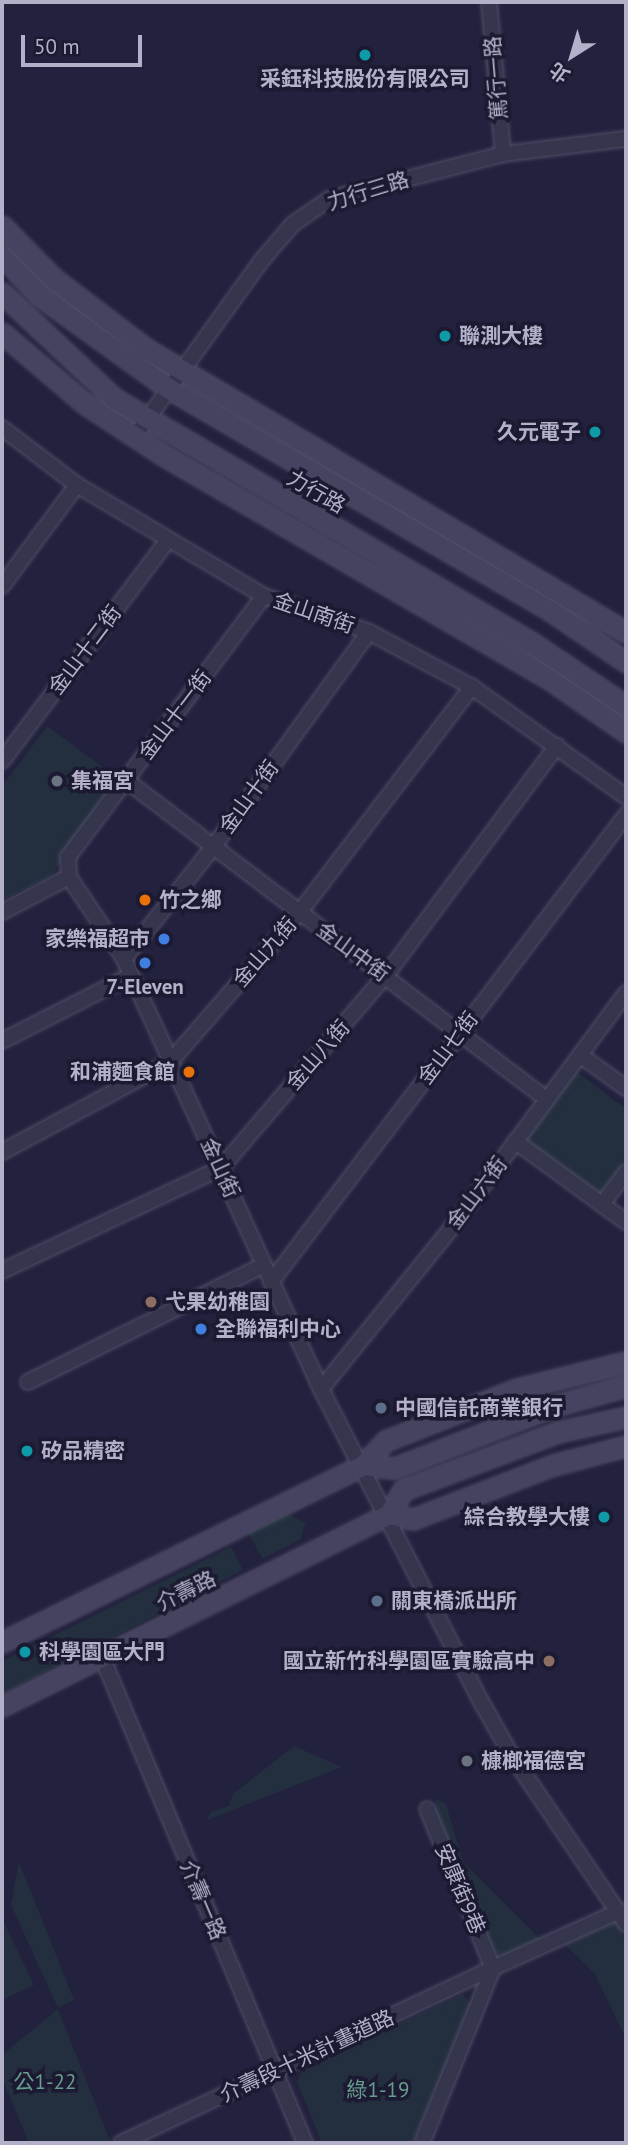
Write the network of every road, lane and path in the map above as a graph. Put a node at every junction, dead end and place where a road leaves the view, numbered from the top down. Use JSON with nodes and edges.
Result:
{"nodes":[{"id":1,"x":489,"y":2,"type":"edge"},
{"id":2,"x":626,"y":139,"type":"edge"},
{"id":3,"x":502,"y":154,"type":"junction"},
{"id":4,"x":2,"y":226,"type":"edge"},
{"id":5,"x":2,"y":256,"type":"edge"},
{"id":6,"x":2,"y":293,"type":"edge"},
{"id":7,"x":2,"y":333,"type":"edge"},
{"id":8,"x":181,"y":370,"type":"junction"},
{"id":9,"x":168,"y":388,"type":"junction"},
{"id":10,"x":141,"y":427,"type":"junction"},
{"id":11,"x":2,"y":428,"type":"edge"},
{"id":12,"x":77,"y":485,"type":"junction"},
{"id":13,"x":168,"y":540,"type":"junction"},
{"id":14,"x":2,"y":586,"type":"edge"},
{"id":15,"x":264,"y":596,"type":"junction"},
{"id":16,"x":369,"y":632,"type":"junction"},
{"id":17,"x":626,"y":632,"type":"edge"},
{"id":18,"x":626,"y":662,"type":"edge"},
{"id":19,"x":472,"y":687,"type":"junction"},
{"id":20,"x":626,"y":706,"type":"edge"},
{"id":21,"x":626,"y":732,"type":"edge"},
{"id":22,"x":557,"y":746,"type":"junction"},
{"id":23,"x":2,"y":761,"type":"edge"},
{"id":24,"x":127,"y":781,"type":"junction"},
{"id":25,"x":626,"y":797,"type":"edge"},
{"id":26,"x":626,"y":815,"type":"edge"},
{"id":27,"x":214,"y":846,"type":"junction"},
{"id":28,"x":69,"y":877,"type":"junction"},
{"id":29,"x":2,"y":912,"type":"edge"},
{"id":30,"x":299,"y":913,"type":"junction"},
{"id":31,"x":124,"y":959,"type":"junction"},
{"id":32,"x":386,"y":975,"type":"junction"},
{"id":33,"x":130,"y":976,"type":"junction"},
{"id":34,"x":626,"y":993,"type":"edge"},
{"id":35,"x":461,"y":1032,"type":"junction"},
{"id":36,"x":2,"y":1041,"type":"edge"},
{"id":37,"x":580,"y":1055,"type":"junction"},
{"id":38,"x":170,"y":1062,"type":"junction"},
{"id":39,"x":626,"y":1088,"type":"edge"},
{"id":40,"x":545,"y":1098,"type":"junction"},
{"id":41,"x":515,"y":1141,"type":"junction"},
{"id":42,"x":2,"y":1152,"type":"edge"},
{"id":43,"x":221,"y":1168,"type":"junction"},
{"id":44,"x":626,"y":1172,"type":"edge"},
{"id":45,"x":603,"y":1203,"type":"junction"},
{"id":46,"x":626,"y":1222,"type":"edge"},
{"id":47,"x":264,"y":1265,"type":"junction"},
{"id":48,"x":2,"y":1271,"type":"edge"},
{"id":49,"x":271,"y":1282,"type":"junction"},
{"id":50,"x":626,"y":1362,"type":"edge"},
{"id":51,"x":28,"y":1382,"type":"dead end"},
{"id":52,"x":626,"y":1385,"type":"edge"},
{"id":53,"x":321,"y":1389,"type":"junction"},
{"id":54,"x":626,"y":1417,"type":"edge"},
{"id":55,"x":626,"y":1446,"type":"edge"},
{"id":56,"x":363,"y":1465,"type":"junction"},
{"id":57,"x":389,"y":1514,"type":"junction"},
{"id":58,"x":2,"y":1642,"type":"edge"},
{"id":59,"x":102,"y":1657,"type":"junction"},
{"id":60,"x":2,"y":1706,"type":"edge"},
{"id":61,"x":427,"y":1809,"type":"dead end"},
{"id":62,"x":623,"y":1918,"type":"edge"},
{"id":63,"x":493,"y":1968,"type":"junction"},
{"id":64,"x":275,"y":2071,"type":"junction"},
{"id":65,"x":121,"y":2143,"type":"edge"},
{"id":66,"x":304,"y":2143,"type":"edge"},
{"id":67,"x":422,"y":2143,"type":"edge"}],
"edges":[{"from":1,"to":3,"type":"street","name":"篤行一路"},
{"from":2,"to":3,"type":"street","name":"力行三路"},
{"from":3,"to":8,"type":"street","name":"力行三路"},
{"from":4,"to":8,"type":"street","name":"力行路"},
{"from":5,"to":9,"type":"street","name":"力行路"},
{"from":6,"to":10,"type":"street","name":"力行路"},
{"from":7,"to":10,"type":"street","name":"力行路"},
{"from":8,"to":9,"type":"street","name":"力行三路"},
{"from":8,"to":17,"type":"street","name":"力行路"},
{"from":9,"to":10,"type":"street","name":"力行三路"},
{"from":9,"to":18,"type":"street","name":"力行路"},
{"from":10,"to":20,"type":"street","name":"力行路"},
{"from":10,"to":21,"type":"street","name":"力行路"},
{"from":11,"to":12,"type":"street","name":"金山南街"},
{"from":12,"to":13,"type":"street","name":"金山南街"},
{"from":12,"to":14,"type":"street"},
{"from":13,"to":15,"type":"street","name":"金山南街"},
{"from":13,"to":23,"type":"street","name":"金山十二街"},
{"from":15,"to":16,"type":"street","name":"金山南街"},
{"from":15,"to":24,"type":"street","name":"金山十一街"},
{"from":16,"to":19,"type":"street","name":"金山南街"},
{"from":16,"to":27,"type":"street","name":"金山十街"},
{"from":19,"to":22,"type":"street","name":"金山南街"},
{"from":19,"to":30,"type":"street","name":"金山九街"},
{"from":22,"to":25,"type":"street","name":"金山南街"},
{"from":22,"to":32,"type":"street","name":"金山八街"},
{"from":24,"to":27,"type":"street","name":"金山中街"},
{"from":24,"to":28,"type":"street","name":"金山十一街"},
{"from":26,"to":35,"type":"street","name":"金山七街"},
{"from":27,"to":30,"type":"street","name":"金山中街"},
{"from":27,"to":31,"type":"street","name":"金山十街"},
{"from":28,"to":29,"type":"street"},
{"from":28,"to":31,"type":"street","name":"金山街"},
{"from":30,"to":32,"type":"street","name":"金山中街"},
{"from":30,"to":38,"type":"street","name":"金山九街"},
{"from":31,"to":33,"type":"street","name":"金山街"},
{"from":32,"to":35,"type":"street","name":"金山中街"},
{"from":32,"to":43,"type":"street","name":"金山八街"},
{"from":33,"to":36,"type":"street"},
{"from":33,"to":38,"type":"street","name":"金山街"},
{"from":34,"to":37,"type":"street","name":"金山六街"},
{"from":35,"to":40,"type":"street","name":"金山中街"},
{"from":35,"to":49,"type":"street","name":"金山七街"},
{"from":37,"to":39,"type":"street"},
{"from":37,"to":40,"type":"street","name":"金山六街"},
{"from":38,"to":42,"type":"street","name":"金山九街"},
{"from":38,"to":43,"type":"street","name":"金山街"},
{"from":40,"to":41,"type":"street","name":"金山六街"},
{"from":41,"to":45,"type":"street"},
{"from":41,"to":53,"type":"street","name":"金山六街"},
{"from":43,"to":47,"type":"street","name":"金山街"},
{"from":43,"to":48,"type":"street","name":"金山八街"},
{"from":44,"to":45,"type":"street"},
{"from":45,"to":46,"type":"street"},
{"from":47,"to":49,"type":"street","name":"金山街"},
{"from":47,"to":51,"type":"street"},
{"from":49,"to":53,"type":"street","name":"金山街"},
{"from":50,"to":56,"type":"street","name":"介壽路"},
{"from":52,"to":56,"type":"street","name":"介壽路"},
{"from":53,"to":56,"type":"street","name":"金山街"},
{"from":54,"to":57,"type":"street","name":"介壽路"},
{"from":55,"to":57,"type":"street","name":"介壽路"},
{"from":56,"to":57,"type":"street","name":"金山街"},
{"from":56,"to":58,"type":"street","name":"介壽路"},
{"from":57,"to":59,"type":"street","name":"介壽路"},
{"from":57,"to":62,"type":"street","name":"金山街"},
{"from":59,"to":60,"type":"street","name":"介壽路"},
{"from":59,"to":64,"type":"street","name":"介壽一路"},
{"from":61,"to":63,"type":"street","name":"安康街9巷"},
{"from":62,"to":63,"type":"street","name":"介壽段十米計畫道路"},
{"from":63,"to":64,"type":"street","name":"介壽段十米計畫道路"},
{"from":63,"to":67,"type":"street"},
{"from":64,"to":65,"type":"street","name":"介壽段十米計畫道路"},
{"from":64,"to":66,"type":"street","name":"介壽一路"}]}
